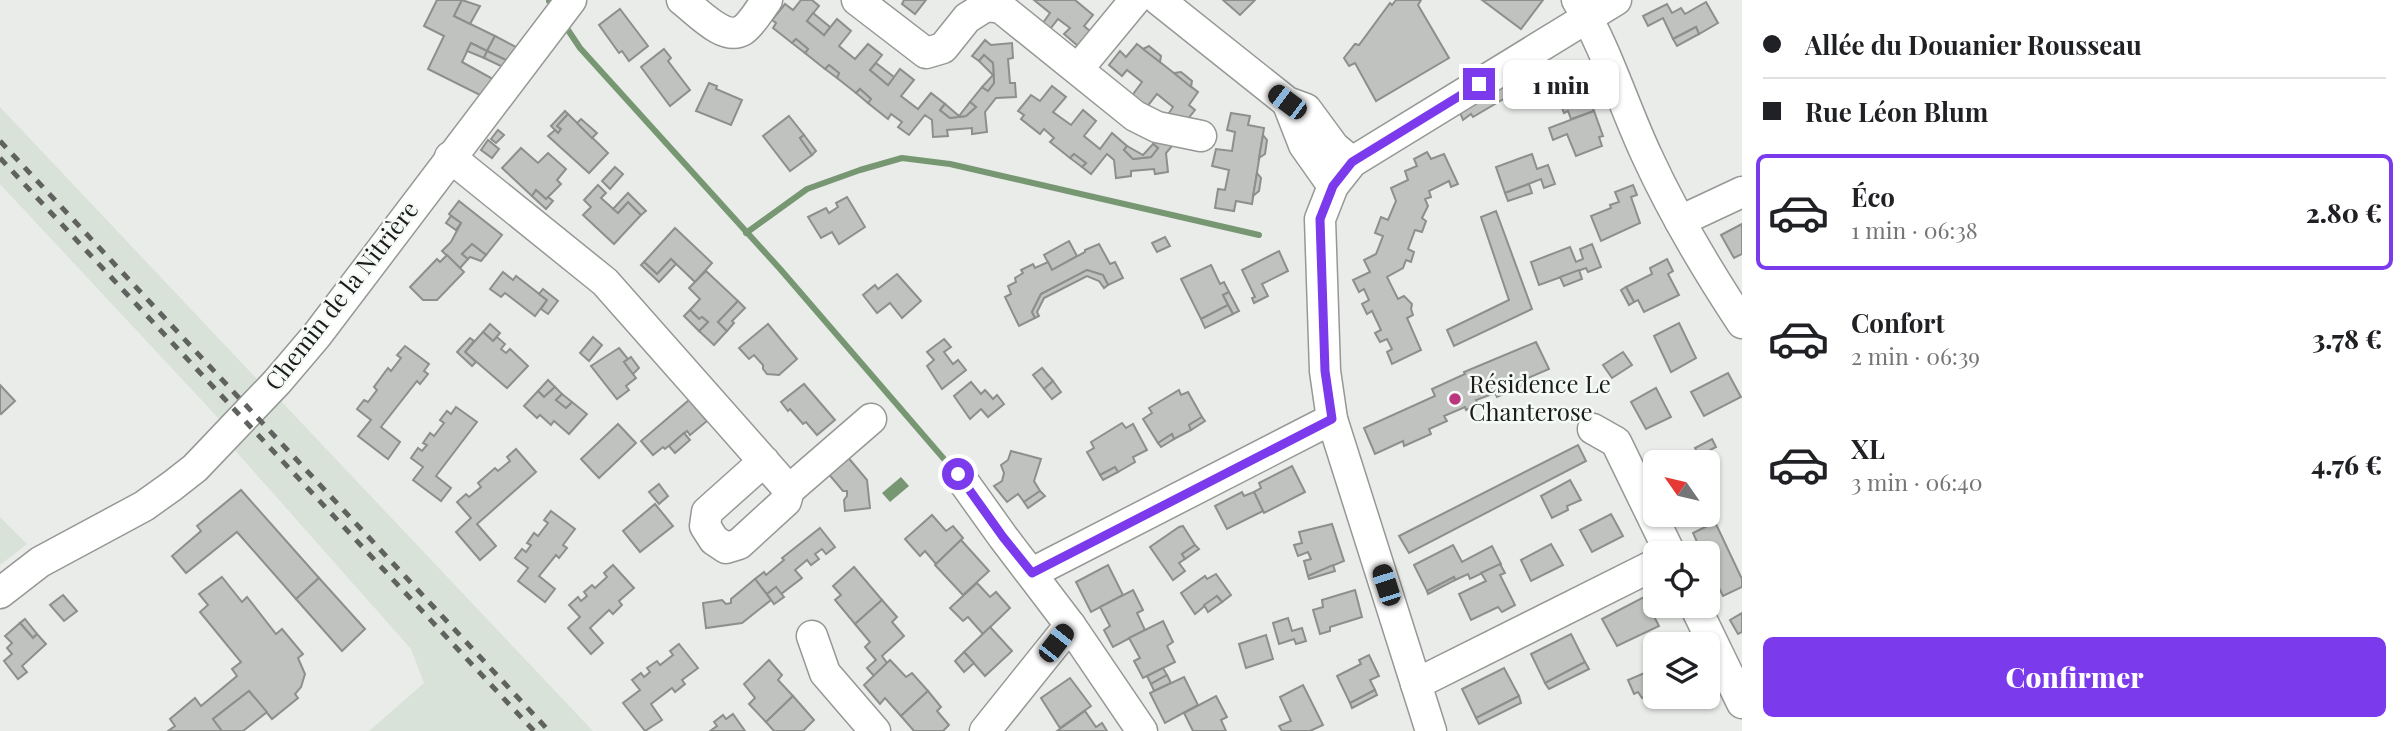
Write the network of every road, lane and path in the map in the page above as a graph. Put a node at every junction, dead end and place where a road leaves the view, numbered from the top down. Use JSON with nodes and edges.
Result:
{"nodes":[{"id":1,"x":571,"y":0,"type":"edge"},
{"id":2,"x":682,"y":0,"type":"edge"},
{"id":3,"x":767,"y":0,"type":"edge"},
{"id":4,"x":857,"y":0,"type":"edge"},
{"id":5,"x":1135,"y":0,"type":"edge"},
{"id":6,"x":1159,"y":0,"type":"edge"},
{"id":7,"x":1616,"y":0,"type":"edge"},
{"id":8,"x":1582,"y":9,"type":"edge"},
{"id":9,"x":1078,"y":69,"type":"junction"},
{"id":10,"x":1287,"y":102,"type":"junction"},
{"id":11,"x":1201,"y":136,"type":"dead end"},
{"id":12,"x":450,"y":157,"type":"junction"},
{"id":13,"x":1352,"y":162,"type":"junction"},
{"id":14,"x":1333,"y":186,"type":"junction"},
{"id":15,"x":1742,"y":192,"type":"edge"},
{"id":16,"x":1680,"y":221,"type":"junction"},
{"id":17,"x":1742,"y":323,"type":"edge"},
{"id":18,"x":871,"y":419,"type":"dead end"},
{"id":19,"x":1332,"y":419,"type":"junction"},
{"id":20,"x":1593,"y":429,"type":"dead end"},
{"id":21,"x":764,"y":461,"type":"junction"},
{"id":22,"x":958,"y":474,"type":"dead end"},
{"id":23,"x":789,"y":490,"type":"junction"},
{"id":24,"x":1664,"y":541,"type":"edge"},
{"id":25,"x":1643,"y":570,"type":"edge"},
{"id":26,"x":1032,"y":573,"type":"junction"},
{"id":27,"x":0,"y":593,"type":"edge"},
{"id":28,"x":1701,"y":618,"type":"edge"},
{"id":29,"x":1070,"y":625,"type":"junction"},
{"id":30,"x":812,"y":636,"type":"dead end"},
{"id":31,"x":1416,"y":684,"type":"junction"},
{"id":32,"x":1742,"y":703,"type":"edge"},
{"id":33,"x":875,"y":731,"type":"edge"},
{"id":34,"x":985,"y":731,"type":"edge"},
{"id":35,"x":1142,"y":731,"type":"edge"},
{"id":36,"x":1431,"y":731,"type":"edge"}],
"edges":[{"from":1,"to":12,"type":"street","name":"Chemin de la Nitrière"},
{"from":2,"to":3,"type":"street"},
{"from":4,"to":9,"type":"street"},
{"from":5,"to":9,"type":"street"},
{"from":6,"to":10,"type":"street"},
{"from":7,"to":8,"type":"street"},
{"from":8,"to":13,"type":"street"},
{"from":8,"to":16,"type":"street"},
{"from":9,"to":11,"type":"street"},
{"from":10,"to":13,"type":"street"},
{"from":10,"to":14,"type":"street"},
{"from":12,"to":21,"type":"street"},
{"from":12,"to":27,"type":"street","name":"Chemin de la Nitrière"},
{"from":13,"to":14,"type":"street"},
{"from":14,"to":19,"type":"street"},
{"from":15,"to":16,"type":"street"},
{"from":16,"to":17,"type":"street"},
{"from":18,"to":23,"type":"street"},
{"from":19,"to":26,"type":"street"},
{"from":19,"to":31,"type":"street"},
{"from":20,"to":24,"type":"street"},
{"from":21,"to":23,"type":"street"},
{"from":21,"to":23,"type":"street"},
{"from":22,"to":26,"type":"street"},
{"from":25,"to":31,"type":"street"},
{"from":26,"to":29,"type":"street"},
{"from":28,"to":32,"type":"street"},
{"from":29,"to":34,"type":"street"},
{"from":29,"to":35,"type":"street"},
{"from":30,"to":33,"type":"street"},
{"from":31,"to":36,"type":"street"}]}
